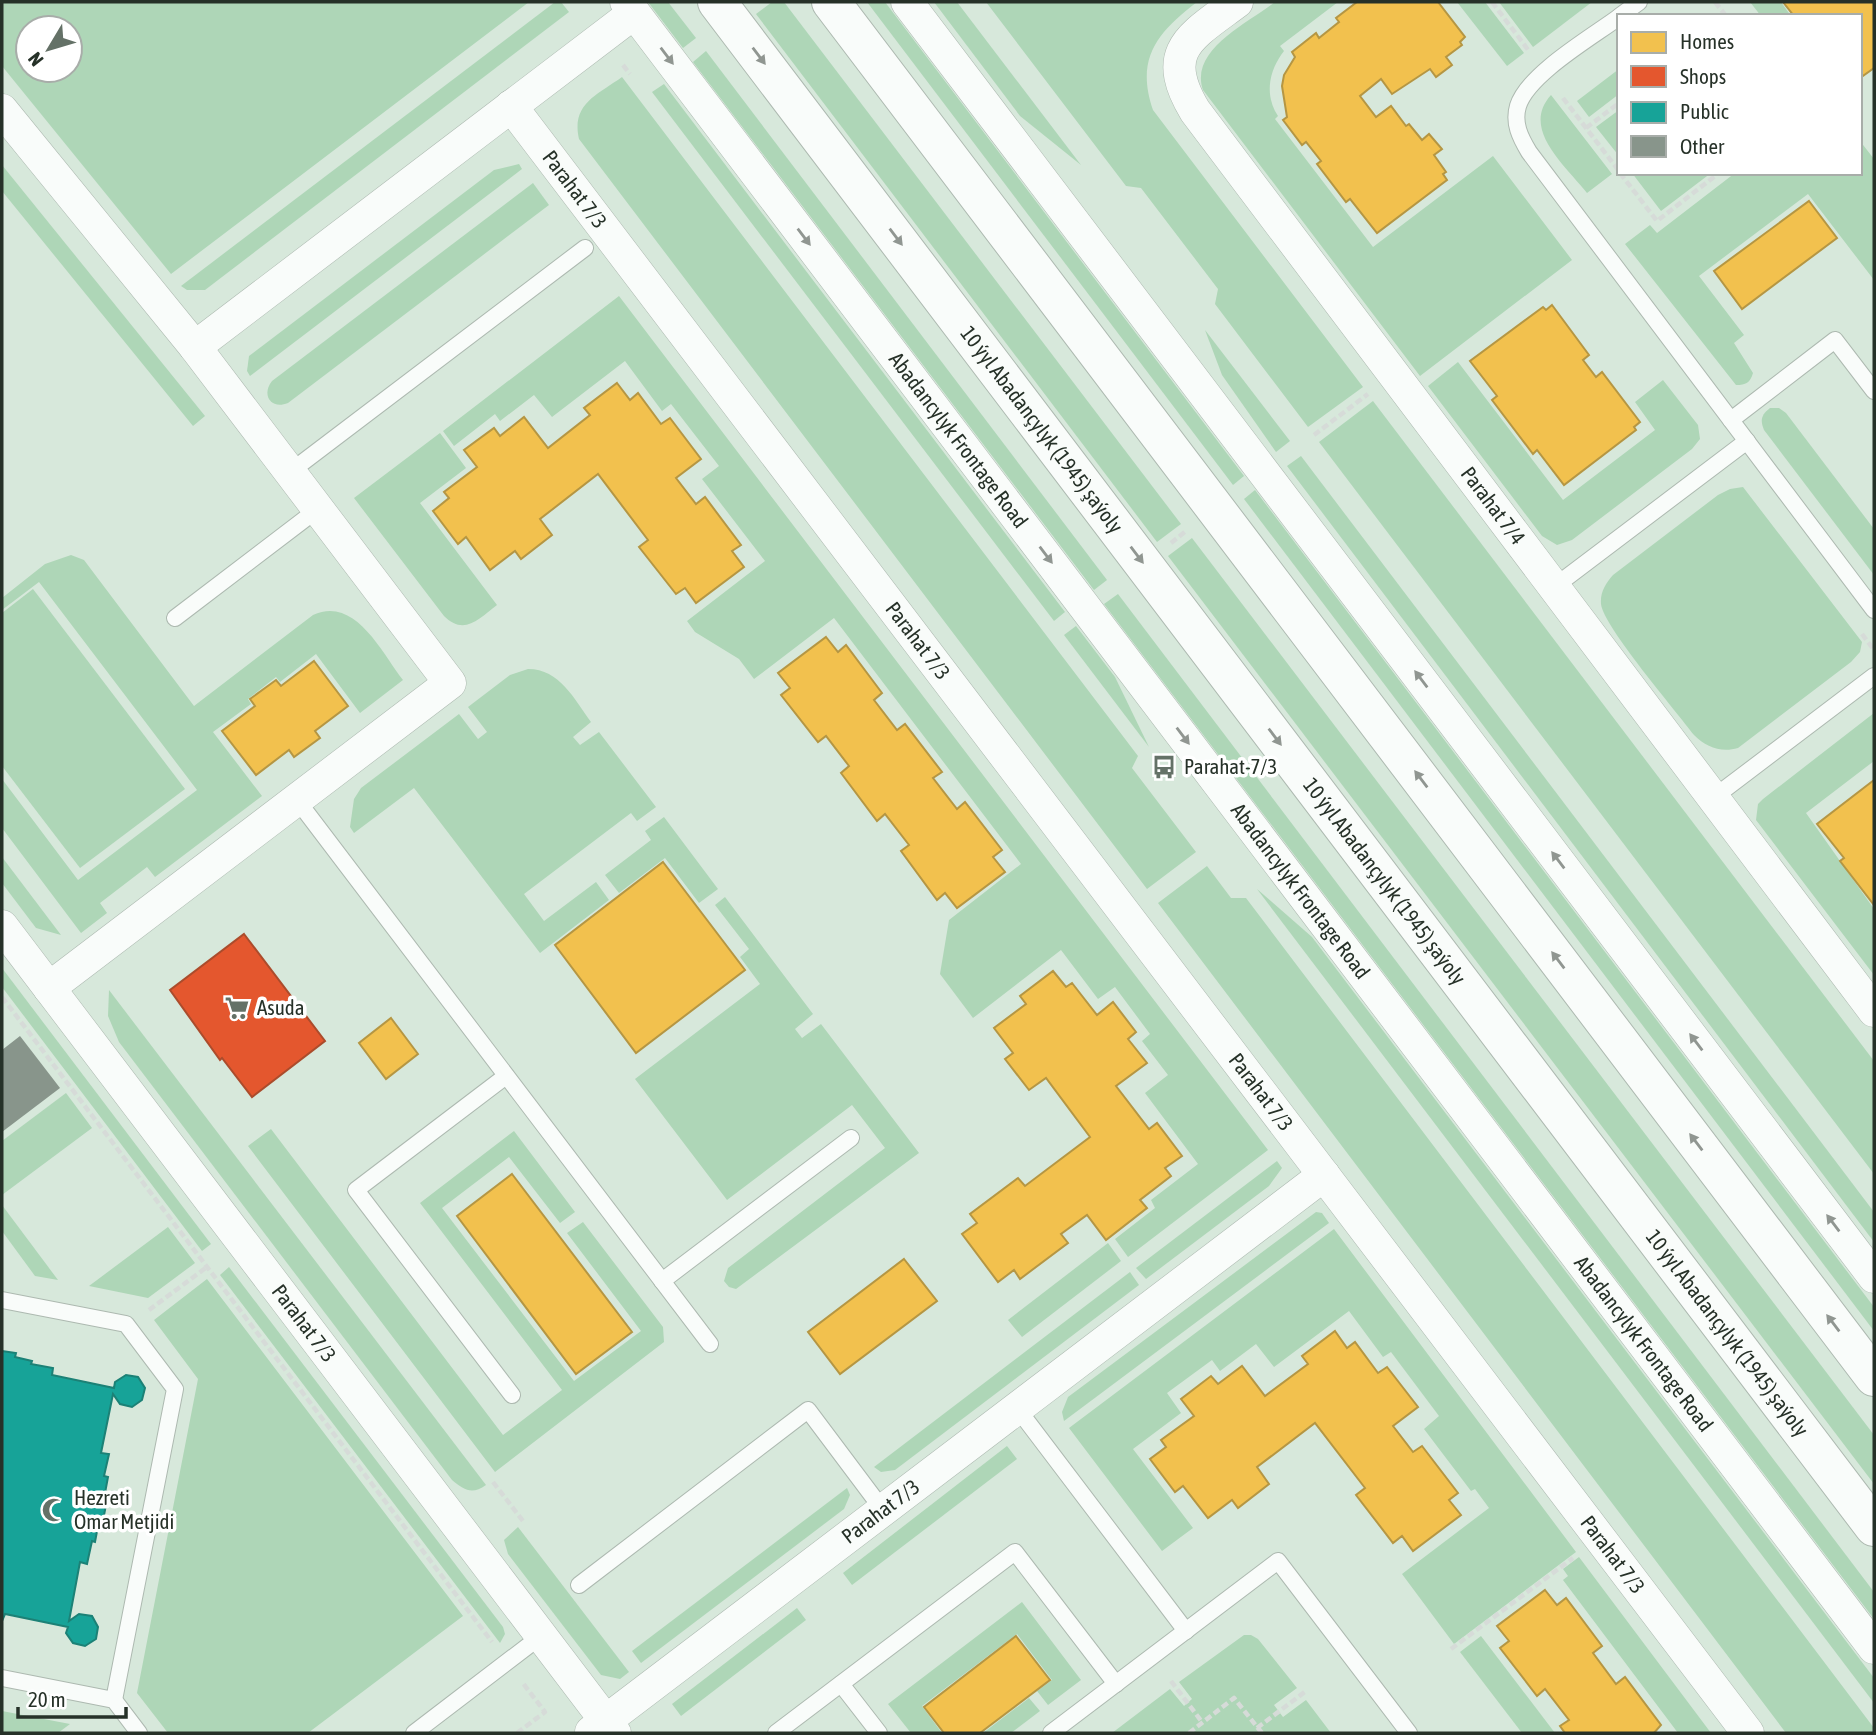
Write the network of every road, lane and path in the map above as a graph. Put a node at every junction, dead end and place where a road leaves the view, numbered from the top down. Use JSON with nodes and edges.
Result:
{"nodes":[{"id":1,"x":717,"y":2,"type":"edge"},
{"id":2,"x":831,"y":2,"type":"edge"},
{"id":3,"x":907,"y":2,"type":"edge"},
{"id":4,"x":1237,"y":2,"type":"edge"},
{"id":5,"x":1492,"y":2,"type":"edge"},
{"id":6,"x":1639,"y":2,"type":"edge"},
{"id":7,"x":630,"y":7,"type":"edge"},
{"id":8,"x":1622,"y":14,"type":"edge"},
{"id":9,"x":1617,"y":18,"type":"edge"},
{"id":10,"x":1532,"y":54,"type":"dead end"},
{"id":11,"x":1563,"y":98,"type":"dead end"},
{"id":12,"x":1617,"y":105,"type":"edge"},
{"id":13,"x":511,"y":106,"type":"junction"},
{"id":14,"x":2,"y":110,"type":"edge"},
{"id":15,"x":1586,"y":128,"type":"junction"},
{"id":16,"x":1617,"y":169,"type":"edge"},
{"id":17,"x":1621,"y":175,"type":"edge"},
{"id":18,"x":1716,"y":175,"type":"edge"},
{"id":19,"x":585,"y":248,"type":"dead end"},
{"id":20,"x":195,"y":346,"type":"junction"},
{"id":21,"x":1874,"y":391,"type":"edge"},
{"id":22,"x":1368,"y":394,"type":"dead end"},
{"id":23,"x":1731,"y":420,"type":"junction"},
{"id":24,"x":1314,"y":435,"type":"dead end"},
{"id":25,"x":1747,"y":441,"type":"junction"},
{"id":26,"x":290,"y":472,"type":"junction"},
{"id":27,"x":318,"y":509,"type":"junction"},
{"id":28,"x":1554,"y":587,"type":"junction"},
{"id":29,"x":1874,"y":610,"type":"edge"},
{"id":30,"x":174,"y":618,"type":"dead end"},
{"id":31,"x":1865,"y":637,"type":"dead end"},
{"id":32,"x":1874,"y":650,"type":"edge"},
{"id":33,"x":1874,"y":676,"type":"edge"},
{"id":34,"x":1713,"y":798,"type":"junction"},
{"id":35,"x":297,"y":800,"type":"junction"},
{"id":36,"x":2,"y":926,"type":"edge"},
{"id":37,"x":49,"y":988,"type":"junction"},
{"id":38,"x":2,"y":997,"type":"edge"},
{"id":39,"x":1874,"y":1011,"type":"edge"},
{"id":40,"x":506,"y":1076,"type":"junction"},
{"id":41,"x":851,"y":1138,"type":"dead end"},
{"id":42,"x":1324,"y":1175,"type":"junction"},
{"id":43,"x":207,"y":1267,"type":"junction"},
{"id":44,"x":1874,"y":1277,"type":"edge"},
{"id":45,"x":662,"y":1281,"type":"junction"},
{"id":46,"x":2,"y":1300,"type":"edge"},
{"id":47,"x":127,"y":1327,"type":"junction"},
{"id":48,"x":710,"y":1344,"type":"dead end"},
{"id":49,"x":1874,"y":1377,"type":"edge"},
{"id":50,"x":512,"y":1395,"type":"dead end"},
{"id":51,"x":1017,"y":1408,"type":"junction"},
{"id":52,"x":494,"y":1482,"type":"dead end"},
{"id":53,"x":883,"y":1510,"type":"junction"},
{"id":54,"x":523,"y":1521,"type":"dead end"},
{"id":55,"x":1874,"y":1527,"type":"edge"},
{"id":56,"x":1578,"y":1555,"type":"dead end"},
{"id":57,"x":579,"y":1585,"type":"dead end"},
{"id":58,"x":1186,"y":1631,"type":"junction"},
{"id":59,"x":541,"y":1636,"type":"junction"},
{"id":60,"x":495,"y":1647,"type":"dead end"},
{"id":61,"x":1874,"y":1648,"type":"edge"},
{"id":62,"x":1451,"y":1649,"type":"dead end"},
{"id":63,"x":516,"y":1675,"type":"dead end"},
{"id":64,"x":2,"y":1678,"type":"edge"},
{"id":65,"x":1171,"y":1681,"type":"dead end"},
{"id":66,"x":841,"y":1684,"type":"junction"},
{"id":67,"x":1115,"y":1684,"type":"junction"},
{"id":68,"x":1306,"y":1691,"type":"dead end"},
{"id":69,"x":114,"y":1700,"type":"junction"},
{"id":70,"x":1203,"y":1723,"type":"junction"},
{"id":71,"x":1257,"y":1728,"type":"junction"},
{"id":72,"x":603,"y":1729,"type":"edge"},
{"id":73,"x":139,"y":1733,"type":"edge"},
{"id":74,"x":414,"y":1733,"type":"edge"},
{"id":75,"x":517,"y":1733,"type":"edge"},
{"id":76,"x":776,"y":1733,"type":"edge"},
{"id":77,"x":879,"y":1733,"type":"edge"},
{"id":78,"x":1051,"y":1733,"type":"edge"},
{"id":79,"x":1189,"y":1733,"type":"edge"},
{"id":80,"x":1262,"y":1733,"type":"edge"},
{"id":81,"x":1409,"y":1733,"type":"edge"},
{"id":82,"x":1748,"y":1733,"type":"edge"}],
"edges":[{"from":1,"to":55,"type":"main road","name":"10 ýyl Abadançylyk (1945) şaýoly","one_way":true},
{"from":49,"to":2,"type":"main road","one_way":true},
{"from":44,"to":3,"type":"street","one_way":true},
{"from":4,"to":28,"type":"street","name":"Parahat 7/4"},
{"from":5,"to":10,"type":"path"},
{"from":6,"to":8,"type":"lane"},
{"from":7,"to":13,"type":"street"},
{"from":7,"to":61,"type":"street","name":"Abadancylyk Frontage Road","one_way":true},
{"from":9,"to":23,"type":"lane"},
{"from":11,"to":15,"type":"path"},
{"from":12,"to":15,"type":"path"},
{"from":13,"to":20,"type":"street"},
{"from":13,"to":42,"type":"street","name":"Parahat 7/3"},
{"from":14,"to":20,"type":"street"},
{"from":15,"to":16,"type":"path"},
{"from":17,"to":18,"type":"path"},
{"from":19,"to":26,"type":"lane"},
{"from":20,"to":26,"type":"street"},
{"from":21,"to":23,"type":"lane"},
{"from":22,"to":24,"type":"path"},
{"from":23,"to":25,"type":"lane"},
{"from":25,"to":28,"type":"lane"},
{"from":25,"to":29,"type":"lane"},
{"from":26,"to":27,"type":"street"},
{"from":27,"to":30,"type":"lane"},
{"from":27,"to":35,"type":"street"},
{"from":28,"to":34,"type":"street","name":"Parahat 7/4"},
{"from":31,"to":32,"type":"path"},
{"from":33,"to":34,"type":"lane"},
{"from":34,"to":39,"type":"street","name":"Parahat 7/4"},
{"from":35,"to":37,"type":"street"},
{"from":35,"to":40,"type":"lane"},
{"from":36,"to":37,"type":"street","name":"Parahat 7/3"},
{"from":37,"to":59,"type":"street","name":"Parahat 7/3"},
{"from":38,"to":43,"type":"path"},
{"from":40,"to":45,"type":"lane"},
{"from":40,"to":50,"type":"lane"},
{"from":41,"to":45,"type":"lane"},
{"from":42,"to":51,"type":"street","name":"Parahat 7/3"},
{"from":42,"to":82,"type":"street","name":"Parahat 7/3"},
{"from":43,"to":47,"type":"path"},
{"from":43,"to":60,"type":"path"},
{"from":45,"to":48,"type":"lane"},
{"from":46,"to":47,"type":"lane"},
{"from":47,"to":69,"type":"lane"},
{"from":51,"to":53,"type":"street","name":"Parahat 7/3"},
{"from":51,"to":58,"type":"lane"},
{"from":52,"to":54,"type":"path"},
{"from":53,"to":57,"type":"lane"},
{"from":53,"to":72,"type":"street","name":"Parahat 7/3"},
{"from":56,"to":62,"type":"path"},
{"from":58,"to":67,"type":"lane"},
{"from":58,"to":81,"type":"lane"},
{"from":59,"to":72,"type":"street","name":"Parahat 7/3"},
{"from":59,"to":74,"type":"lane"},
{"from":63,"to":75,"type":"path"},
{"from":64,"to":69,"type":"lane"},
{"from":65,"to":70,"type":"path"},
{"from":66,"to":67,"type":"lane"},
{"from":66,"to":76,"type":"lane"},
{"from":66,"to":77,"type":"lane"},
{"from":67,"to":78,"type":"lane"},
{"from":68,"to":71,"type":"path"},
{"from":69,"to":73,"type":"lane"},
{"from":70,"to":71,"type":"path"},
{"from":70,"to":79,"type":"path"},
{"from":71,"to":80,"type":"path"}]}
